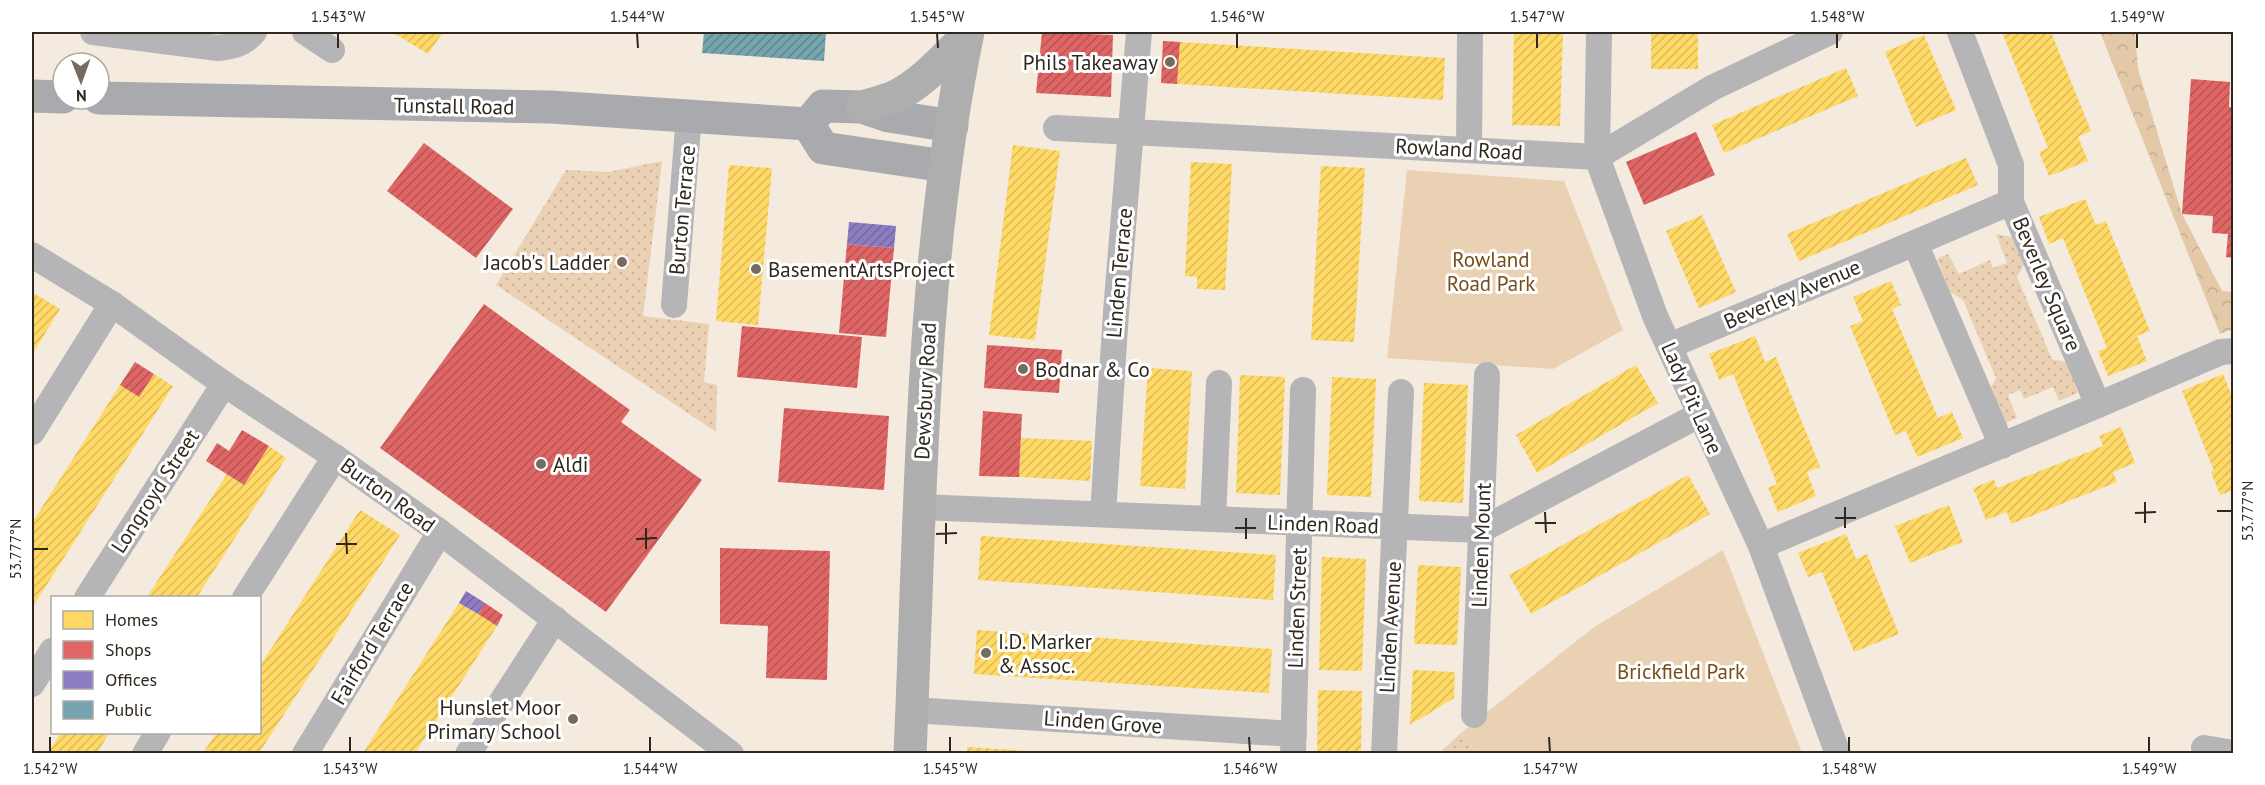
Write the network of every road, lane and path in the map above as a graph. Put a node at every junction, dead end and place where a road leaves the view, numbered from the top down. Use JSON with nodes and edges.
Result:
{"nodes":[{"id":1,"x":93,"y":32,"type":"edge"},
{"id":2,"x":305,"y":32,"type":"edge"},
{"id":3,"x":1139,"y":32,"type":"edge"},
{"id":4,"x":1470,"y":32,"type":"edge"},
{"id":5,"x":1599,"y":32,"type":"edge"},
{"id":6,"x":1825,"y":32,"type":"edge"},
{"id":7,"x":1960,"y":32,"type":"edge"},
{"id":8,"x":130,"y":34,"type":"edge"},
{"id":9,"x":968,"y":34,"type":"edge"},
{"id":10,"x":251,"y":35,"type":"edge"},
{"id":11,"x":332,"y":50,"type":"dead end"},
{"id":12,"x":32,"y":96,"type":"edge"},
{"id":13,"x":51,"y":97,"type":"edge"},
{"id":14,"x":111,"y":98,"type":"edge"},
{"id":15,"x":862,"y":107,"type":"junction"},
{"id":16,"x":689,"y":115,"type":"junction"},
{"id":17,"x":808,"y":124,"type":"junction"},
{"id":18,"x":952,"y":126,"type":"junction"},
{"id":19,"x":1056,"y":128,"type":"dead end"},
{"id":20,"x":1131,"y":132,"type":"junction"},
{"id":21,"x":1468,"y":150,"type":"junction"},
{"id":22,"x":1597,"y":157,"type":"junction"},
{"id":23,"x":945,"y":166,"type":"junction"},
{"id":24,"x":2011,"y":202,"type":"junction"},
{"id":25,"x":1915,"y":243,"type":"junction"},
{"id":26,"x":32,"y":255,"type":"edge"},
{"id":27,"x":112,"y":304,"type":"junction"},
{"id":28,"x":674,"y":305,"type":"dead end"},
{"id":29,"x":1669,"y":346,"type":"junction"},
{"id":30,"x":2234,"y":351,"type":"edge"},
{"id":31,"x":1487,"y":375,"type":"dead end"},
{"id":32,"x":1219,"y":383,"type":"dead end"},
{"id":33,"x":224,"y":384,"type":"junction"},
{"id":34,"x":1303,"y":390,"type":"dead end"},
{"id":35,"x":1401,"y":392,"type":"dead end"},
{"id":36,"x":2098,"y":405,"type":"junction"},
{"id":37,"x":1699,"y":415,"type":"junction"},
{"id":38,"x":32,"y":432,"type":"edge"},
{"id":39,"x":2002,"y":446,"type":"junction"},
{"id":40,"x":334,"y":457,"type":"junction"},
{"id":41,"x":920,"y":507,"type":"junction"},
{"id":42,"x":1103,"y":514,"type":"junction"},
{"id":43,"x":1213,"y":519,"type":"junction"},
{"id":44,"x":1300,"y":523,"type":"junction"},
{"id":45,"x":1395,"y":526,"type":"junction"},
{"id":46,"x":1481,"y":530,"type":"junction"},
{"id":47,"x":440,"y":532,"type":"junction"},
{"id":48,"x":1761,"y":546,"type":"junction"},
{"id":49,"x":88,"y":596,"type":"edge"},
{"id":50,"x":246,"y":596,"type":"edge"},
{"id":51,"x":555,"y":619,"type":"junction"},
{"id":52,"x":51,"y":653,"type":"edge"},
{"id":53,"x":32,"y":684,"type":"edge"},
{"id":54,"x":912,"y":710,"type":"junction"},
{"id":55,"x":1474,"y":714,"type":"dead end"},
{"id":56,"x":157,"y":734,"type":"edge"},
{"id":57,"x":1294,"y":744,"type":"edge"},
{"id":58,"x":2204,"y":748,"type":"dead end"},
{"id":59,"x":145,"y":753,"type":"edge"},
{"id":60,"x":305,"y":753,"type":"edge"},
{"id":61,"x":468,"y":753,"type":"edge"},
{"id":62,"x":731,"y":753,"type":"edge"},
{"id":63,"x":910,"y":753,"type":"edge"},
{"id":64,"x":1384,"y":753,"type":"edge"},
{"id":65,"x":1838,"y":753,"type":"edge"},
{"id":66,"x":2234,"y":753,"type":"edge"}],
"edges":[{"from":1,"to":8,"type":"street"},
{"from":2,"to":11,"type":"street"},
{"from":3,"to":20,"type":"street","name":"Linden Terrace"},
{"from":4,"to":21,"type":"street"},
{"from":5,"to":22,"type":"street","name":"Lady Pit Lane"},
{"from":6,"to":22,"type":"street"},
{"from":7,"to":24,"type":"street"},
{"from":8,"to":10,"type":"street"},
{"from":9,"to":15,"type":"main road"},
{"from":9,"to":18,"type":"main road","name":"Dewsbury Road"},
{"from":12,"to":13,"type":"street"},
{"from":14,"to":16,"type":"street","name":"Tunstall Road"},
{"from":15,"to":17,"type":"street"},
{"from":15,"to":18,"type":"street"},
{"from":16,"to":17,"type":"street","name":"Tunstall Road"},
{"from":16,"to":28,"type":"street","name":"Burton Terrace"},
{"from":17,"to":23,"type":"street"},
{"from":18,"to":23,"type":"main road","name":"Dewsbury Road"},
{"from":19,"to":20,"type":"street","name":"Rowland Road"},
{"from":20,"to":21,"type":"street","name":"Rowland Road"},
{"from":20,"to":42,"type":"street","name":"Linden Terrace"},
{"from":21,"to":22,"type":"street","name":"Rowland Road"},
{"from":22,"to":29,"type":"street","name":"Lady Pit Lane"},
{"from":23,"to":41,"type":"main road","name":"Dewsbury Road"},
{"from":24,"to":25,"type":"street","name":"Beverley Square"},
{"from":24,"to":36,"type":"street","name":"Beverley Square"},
{"from":25,"to":29,"type":"street","name":"Beverley Avenue"},
{"from":25,"to":39,"type":"street"},
{"from":26,"to":27,"type":"street","name":"Burton Road"},
{"from":27,"to":33,"type":"street","name":"Burton Road"},
{"from":27,"to":38,"type":"street"},
{"from":29,"to":37,"type":"street","name":"Lady Pit Lane"},
{"from":30,"to":36,"type":"street"},
{"from":31,"to":46,"type":"street","name":"Linden Mount"},
{"from":32,"to":43,"type":"street"},
{"from":33,"to":40,"type":"street","name":"Burton Road"},
{"from":33,"to":49,"type":"street","name":"Longroyd Street"},
{"from":34,"to":44,"type":"street","name":"Linden Street"},
{"from":35,"to":45,"type":"street","name":"Linden Avenue"},
{"from":36,"to":39,"type":"street"},
{"from":37,"to":46,"type":"street"},
{"from":37,"to":48,"type":"street","name":"Lady Pit Lane"},
{"from":39,"to":48,"type":"street"},
{"from":40,"to":47,"type":"street","name":"Burton Road"},
{"from":40,"to":50,"type":"street"},
{"from":41,"to":42,"type":"street","name":"Linden Road"},
{"from":41,"to":54,"type":"main road","name":"Dewsbury Road"},
{"from":42,"to":43,"type":"street","name":"Linden Road"},
{"from":43,"to":44,"type":"street","name":"Linden Road"},
{"from":44,"to":45,"type":"street","name":"Linden Road"},
{"from":44,"to":57,"type":"street","name":"Linden Street"},
{"from":45,"to":46,"type":"street","name":"Linden Road"},
{"from":45,"to":64,"type":"street","name":"Linden Avenue"},
{"from":46,"to":55,"type":"street","name":"Linden Mount"},
{"from":47,"to":51,"type":"street","name":"Burton Road"},
{"from":47,"to":60,"type":"street","name":"Fairford Terrace"},
{"from":48,"to":65,"type":"street","name":"Lady Pit Lane"},
{"from":51,"to":61,"type":"street"},
{"from":51,"to":62,"type":"street","name":"Burton Road"},
{"from":52,"to":53,"type":"street"},
{"from":54,"to":57,"type":"street","name":"Linden Grove"},
{"from":54,"to":63,"type":"main road","name":"Dewsbury Road"},
{"from":56,"to":59,"type":"street"},
{"from":58,"to":66,"type":"street"}]}
